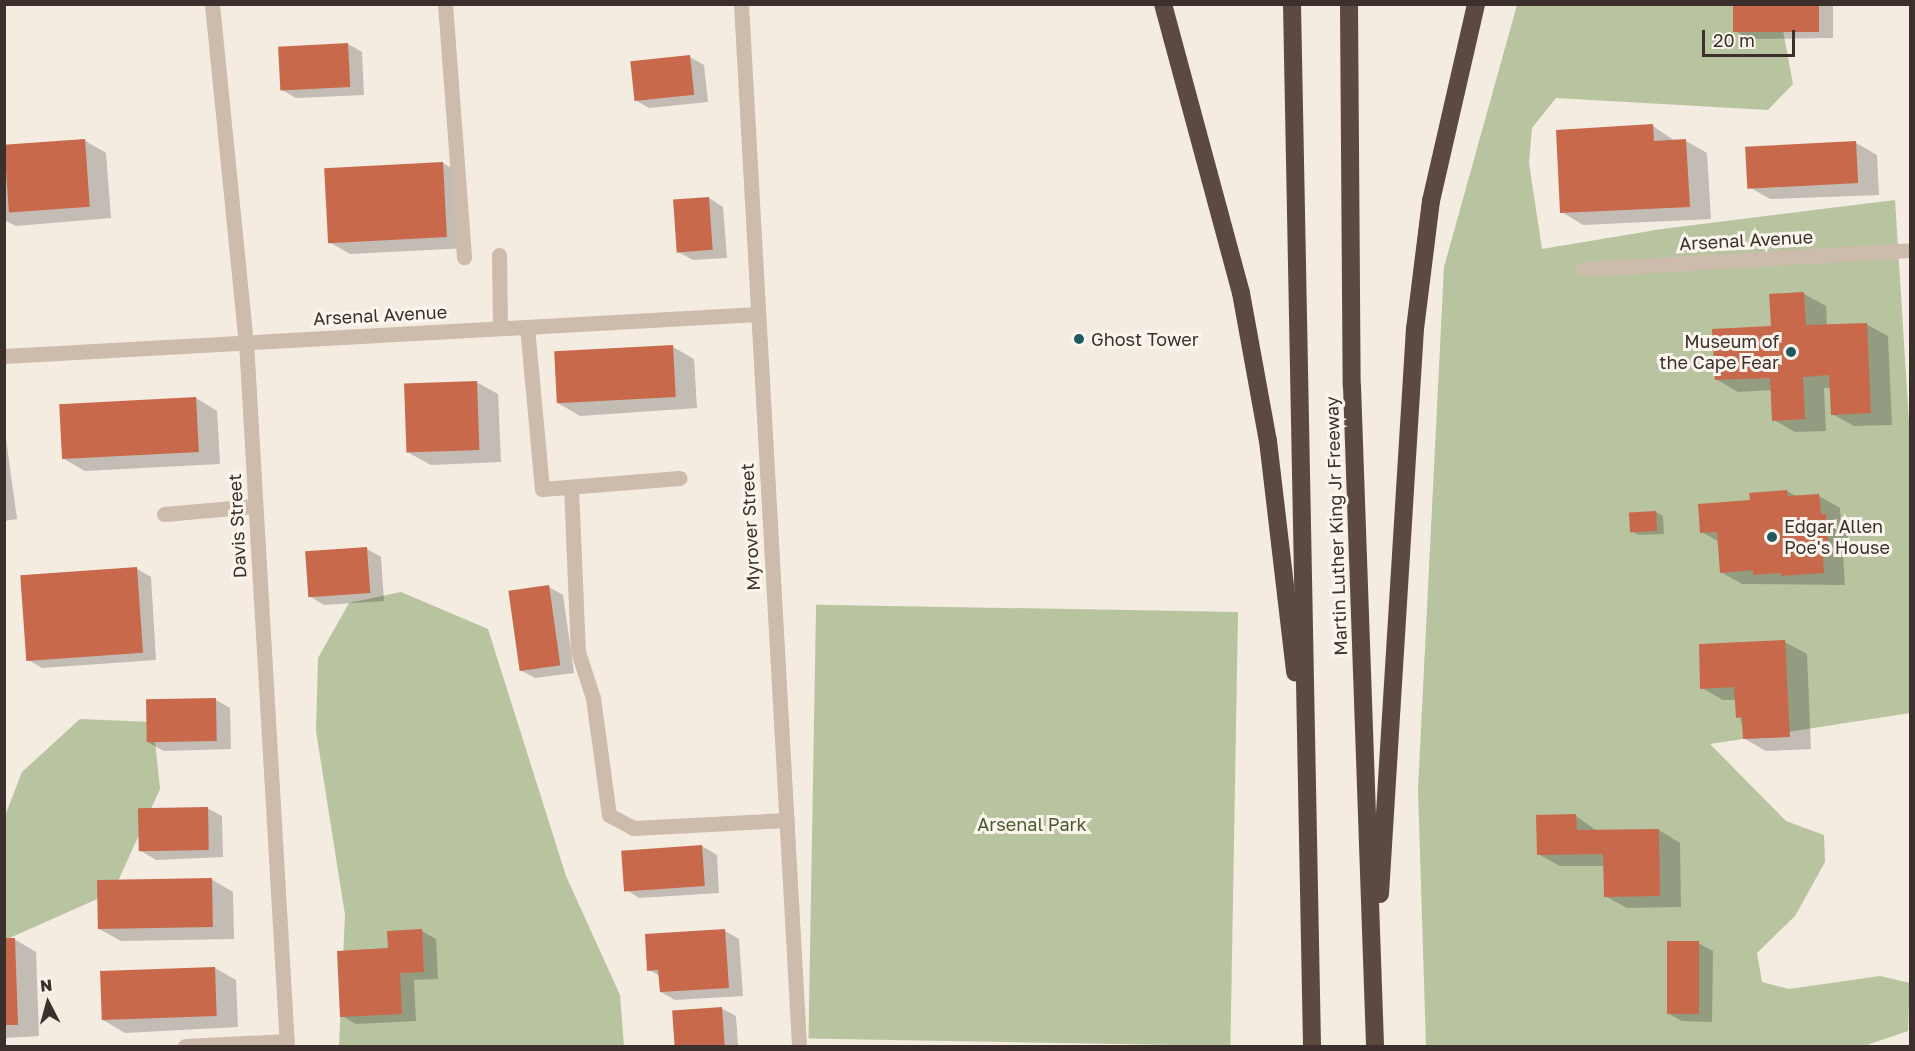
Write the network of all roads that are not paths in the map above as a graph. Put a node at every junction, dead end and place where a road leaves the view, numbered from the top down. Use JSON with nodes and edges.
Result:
{"nodes":[{"id":1,"x":212,"y":4,"type":"edge"},
{"id":2,"x":445,"y":4,"type":"edge"},
{"id":3,"x":741,"y":4,"type":"edge"},
{"id":4,"x":1163,"y":4,"type":"edge"},
{"id":5,"x":1292,"y":4,"type":"edge"},
{"id":6,"x":1349,"y":4,"type":"edge"},
{"id":7,"x":1476,"y":4,"type":"edge"},
{"id":8,"x":1911,"y":250,"type":"edge"},
{"id":9,"x":499,"y":255,"type":"dead end"},
{"id":10,"x":464,"y":257,"type":"dead end"},
{"id":11,"x":1583,"y":269,"type":"dead end"},
{"id":12,"x":758,"y":314,"type":"junction"},
{"id":13,"x":527,"y":327,"type":"junction"},
{"id":14,"x":500,"y":328,"type":"junction"},
{"id":15,"x":246,"y":342,"type":"junction"},
{"id":16,"x":4,"y":356,"type":"edge"},
{"id":17,"x":680,"y":478,"type":"dead end"},
{"id":18,"x":571,"y":487,"type":"junction"},
{"id":19,"x":255,"y":506,"type":"junction"},
{"id":20,"x":164,"y":514,"type":"dead end"},
{"id":21,"x":1307,"y":779,"type":"junction"},
{"id":22,"x":787,"y":820,"type":"junction"},
{"id":23,"x":1374,"y":997,"type":"junction"},
{"id":24,"x":287,"y":1044,"type":"edge"},
{"id":25,"x":185,"y":1047,"type":"edge"},
{"id":26,"x":800,"y":1047,"type":"edge"},
{"id":27,"x":1312,"y":1047,"type":"edge"},
{"id":28,"x":1375,"y":1047,"type":"edge"}],
"edges":[{"from":1,"to":15,"type":"street","name":"Davis Street"},
{"from":2,"to":10,"type":"street"},
{"from":3,"to":12,"type":"street","name":"Myrover Street"},
{"from":4,"to":21,"type":"highway"},
{"from":5,"to":21,"type":"highway","name":"Martin Luther King Jr Freeway"},
{"from":6,"to":23,"type":"highway","name":"Martin Luther King Jr Freeway"},
{"from":7,"to":23,"type":"highway"},
{"from":8,"to":11,"type":"street","name":"Arsenal Avenue"},
{"from":9,"to":14,"type":"street"},
{"from":12,"to":13,"type":"street","name":"Arsenal Avenue"},
{"from":12,"to":22,"type":"street","name":"Myrover Street"},
{"from":13,"to":14,"type":"street","name":"Arsenal Avenue"},
{"from":13,"to":18,"type":"street"},
{"from":14,"to":15,"type":"street","name":"Arsenal Avenue"},
{"from":15,"to":16,"type":"street","name":"Arsenal Avenue"},
{"from":15,"to":19,"type":"street","name":"Davis Street"},
{"from":17,"to":18,"type":"street"},
{"from":18,"to":22,"type":"street"},
{"from":19,"to":20,"type":"street"},
{"from":19,"to":24,"type":"street","name":"Davis Street"},
{"from":21,"to":27,"type":"highway","name":"Martin Luther King Jr Freeway"},
{"from":22,"to":26,"type":"street","name":"Myrover Street"},
{"from":23,"to":28,"type":"highway","name":"Martin Luther King Jr Freeway"},
{"from":24,"to":25,"type":"street"}]}
